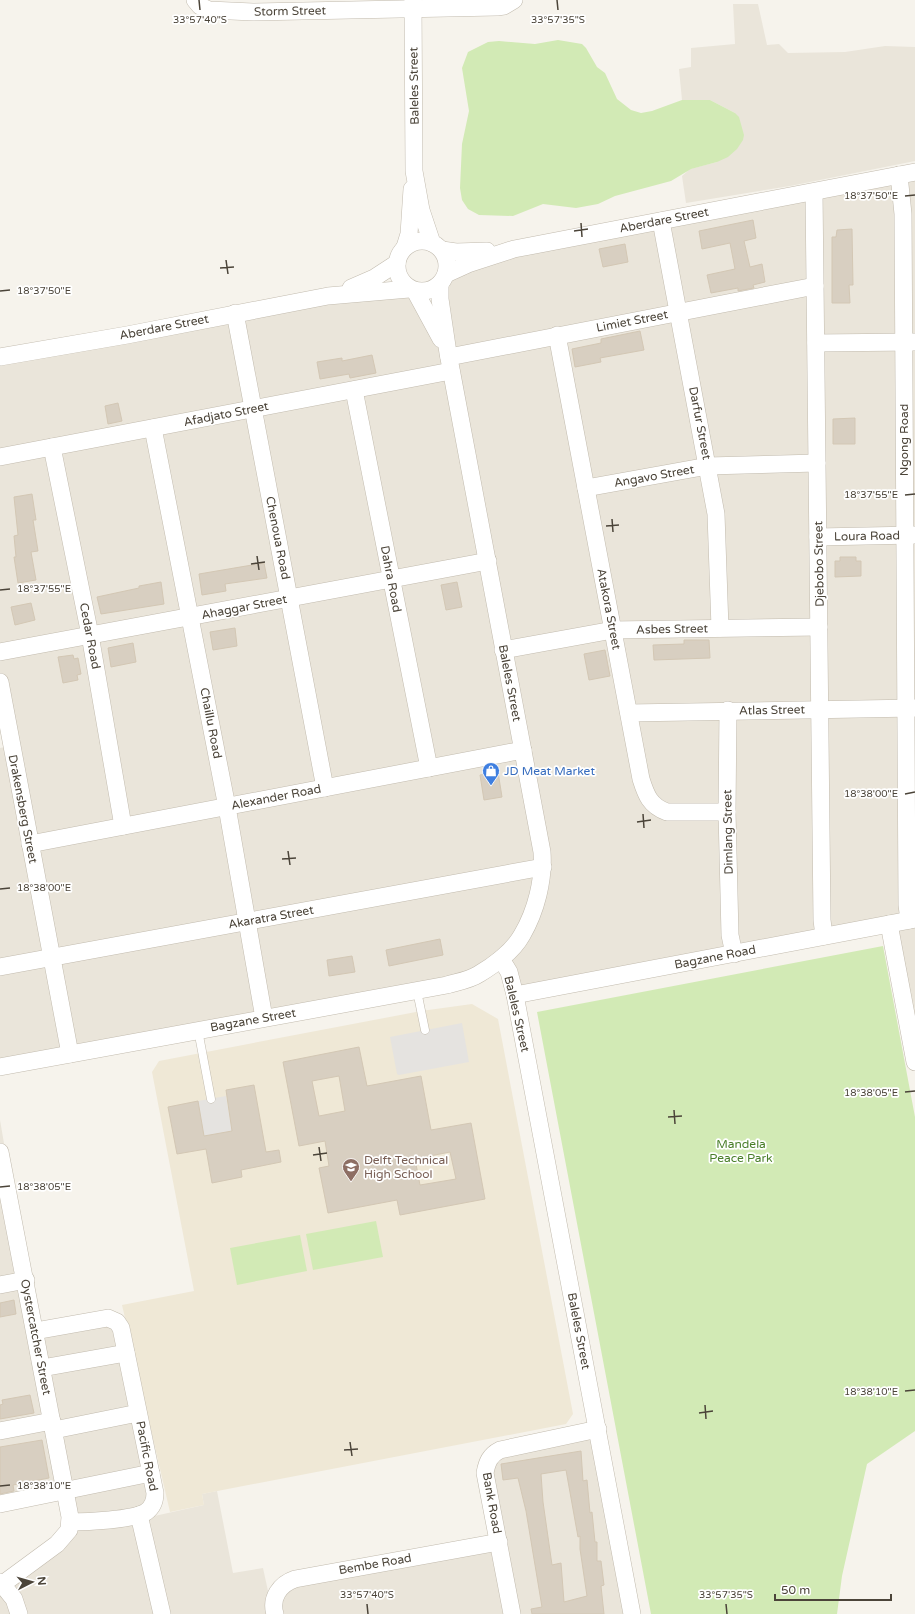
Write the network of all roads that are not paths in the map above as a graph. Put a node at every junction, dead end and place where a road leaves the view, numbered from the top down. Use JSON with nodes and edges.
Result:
{"nodes":[{"id":1,"x":195,"y":0,"type":"edge"},
{"id":2,"x":514,"y":0,"type":"edge"},
{"id":3,"x":413,"y":5,"type":"edge"},
{"id":4,"x":297,"y":6,"type":"edge"},
{"id":5,"x":414,"y":172,"type":"junction"},
{"id":6,"x":907,"y":173,"type":"edge"},
{"id":7,"x":814,"y":192,"type":"junction"},
{"id":8,"x":661,"y":221,"type":"junction"},
{"id":9,"x":437,"y":246,"type":"junction"},
{"id":10,"x":405,"y":247,"type":"junction"},
{"id":11,"x":514,"y":250,"type":"junction"},
{"id":12,"x":397,"y":263,"type":"junction"},
{"id":13,"x":443,"y":279,"type":"junction"},
{"id":14,"x":815,"y":286,"type":"junction"},
{"id":15,"x":412,"y":290,"type":"junction"},
{"id":16,"x":328,"y":296,"type":"junction"},
{"id":17,"x":678,"y":312,"type":"junction"},
{"id":18,"x":235,"y":313,"type":"junction"},
{"id":19,"x":557,"y":335,"type":"junction"},
{"id":20,"x":909,"y":342,"type":"edge"},
{"id":21,"x":816,"y":343,"type":"junction"},
{"id":22,"x":0,"y":357,"type":"edge"},
{"id":23,"x":449,"y":361,"type":"junction"},
{"id":24,"x":354,"y":390,"type":"junction"},
{"id":25,"x":253,"y":408,"type":"junction"},
{"id":26,"x":153,"y":428,"type":"junction"},
{"id":27,"x":52,"y":447,"type":"junction"},
{"id":28,"x":0,"y":457,"type":"edge"},
{"id":29,"x":817,"y":463,"type":"junction"},
{"id":30,"x":708,"y":466,"type":"junction"},
{"id":31,"x":586,"y":488,"type":"junction"},
{"id":32,"x":910,"y":535,"type":"edge"},
{"id":33,"x":818,"y":537,"type":"junction"},
{"id":34,"x":488,"y":561,"type":"junction"},
{"id":35,"x":391,"y":579,"type":"junction"},
{"id":36,"x":290,"y":598,"type":"junction"},
{"id":37,"x":190,"y":617,"type":"junction"},
{"id":38,"x":819,"y":626,"type":"junction"},
{"id":39,"x":720,"y":628,"type":"junction"},
{"id":40,"x":613,"y":630,"type":"junction"},
{"id":41,"x":90,"y":635,"type":"junction"},
{"id":42,"x":503,"y":650,"type":"junction"},
{"id":43,"x":0,"y":652,"type":"edge"},
{"id":44,"x":0,"y":682,"type":"edge"},
{"id":45,"x":910,"y":708,"type":"edge"},
{"id":46,"x":820,"y":709,"type":"junction"},
{"id":47,"x":728,"y":710,"type":"junction"},
{"id":48,"x":629,"y":713,"type":"junction"},
{"id":49,"x":5,"y":746,"type":"edge"},
{"id":50,"x":523,"y":750,"type":"junction"},
{"id":51,"x":429,"y":768,"type":"junction"},
{"id":52,"x":325,"y":788,"type":"junction"},
{"id":53,"x":227,"y":807,"type":"junction"},
{"id":54,"x":727,"y":812,"type":"junction"},
{"id":55,"x":123,"y":826,"type":"junction"},
{"id":56,"x":30,"y":844,"type":"junction"},
{"id":57,"x":543,"y":867,"type":"junction"},
{"id":58,"x":912,"y":920,"type":"edge"},
{"id":59,"x":246,"y":921,"type":"junction"},
{"id":60,"x":889,"y":924,"type":"junction"},
{"id":61,"x":824,"y":936,"type":"junction"},
{"id":62,"x":734,"y":954,"type":"junction"},
{"id":63,"x":51,"y":957,"type":"junction"},
{"id":64,"x":501,"y":959,"type":"junction"},
{"id":65,"x":0,"y":967,"type":"edge"},
{"id":66,"x":417,"y":991,"type":"junction"},
{"id":67,"x":515,"y":995,"type":"junction"},
{"id":68,"x":264,"y":1018,"type":"junction"},
{"id":69,"x":198,"y":1030,"type":"junction"},
{"id":70,"x":425,"y":1030,"type":"dead end"},
{"id":71,"x":70,"y":1054,"type":"junction"},
{"id":72,"x":915,"y":1062,"type":"edge"},
{"id":73,"x":0,"y":1067,"type":"edge"},
{"id":74,"x":211,"y":1098,"type":"dead end"},
{"id":75,"x":0,"y":1152,"type":"edge"},
{"id":76,"x":6,"y":1211,"type":"edge"},
{"id":77,"x":26,"y":1280,"type":"junction"},
{"id":78,"x":0,"y":1285,"type":"edge"},
{"id":79,"x":36,"y":1331,"type":"junction"},
{"id":80,"x":126,"y":1353,"type":"junction"},
{"id":81,"x":42,"y":1368,"type":"junction"},
{"id":82,"x":138,"y":1413,"type":"junction"},
{"id":83,"x":53,"y":1426,"type":"junction"},
{"id":84,"x":598,"y":1429,"type":"junction"},
{"id":85,"x":0,"y":1431,"type":"edge"},
{"id":86,"x":151,"y":1473,"type":"junction"},
{"id":87,"x":65,"y":1490,"type":"junction"},
{"id":88,"x":0,"y":1504,"type":"edge"},
{"id":89,"x":139,"y":1515,"type":"junction"},
{"id":90,"x":70,"y":1522,"type":"junction"},
{"id":91,"x":499,"y":1542,"type":"junction"},
{"id":92,"x":1,"y":1584,"type":"edge"},
{"id":93,"x":19,"y":1614,"type":"edge"},
{"id":94,"x":162,"y":1614,"type":"edge"},
{"id":95,"x":275,"y":1614,"type":"edge"},
{"id":96,"x":512,"y":1614,"type":"edge"},
{"id":97,"x":632,"y":1614,"type":"edge"}],
"edges":[{"from":1,"to":4,"type":"street","name":"Storm Street"},
{"from":2,"to":3,"type":"street","name":"Storm Street"},
{"from":3,"to":4,"type":"street","name":"Storm Street"},
{"from":3,"to":5,"type":"street","name":"Baleles Street"},
{"from":5,"to":9,"type":"street","name":"Baleles Street"},
{"from":5,"to":10,"type":"street","name":"Baleles Street"},
{"from":6,"to":7,"type":"street","name":"Aberdare Street"},
{"from":6,"to":20,"type":"street","name":"Ngong Road"},
{"from":7,"to":8,"type":"street","name":"Aberdare Street"},
{"from":7,"to":14,"type":"street","name":"Djebobo Street"},
{"from":8,"to":11,"type":"street","name":"Aberdare Street"},
{"from":8,"to":17,"type":"street","name":"Darfur Street"},
{"from":9,"to":10,"type":"street"},
{"from":9,"to":11,"type":"street","name":"Aberdare Street"},
{"from":9,"to":13,"type":"street"},
{"from":10,"to":12,"type":"street"},
{"from":11,"to":13,"type":"street","name":"Aberdare Street"},
{"from":12,"to":15,"type":"street"},
{"from":12,"to":16,"type":"street","name":"Aberdare Street"},
{"from":13,"to":15,"type":"street"},
{"from":13,"to":23,"type":"street","name":"Baleles Street"},
{"from":14,"to":17,"type":"street","name":"Limiet Street"},
{"from":14,"to":21,"type":"street","name":"Djebobo Street"},
{"from":15,"to":16,"type":"street","name":"Aberdare Street"},
{"from":15,"to":23,"type":"street","name":"Baleles Street"},
{"from":16,"to":18,"type":"street","name":"Aberdare Street"},
{"from":17,"to":19,"type":"street","name":"Limiet Street"},
{"from":17,"to":30,"type":"street","name":"Darfur Street"},
{"from":18,"to":22,"type":"street","name":"Aberdare Street"},
{"from":18,"to":25,"type":"street","name":"Chenoua Road"},
{"from":19,"to":23,"type":"street","name":"Limiet Street"},
{"from":19,"to":31,"type":"street","name":"Atakora Street"},
{"from":20,"to":21,"type":"street"},
{"from":20,"to":32,"type":"street","name":"Ngong Road"},
{"from":21,"to":29,"type":"street","name":"Djebobo Street"},
{"from":23,"to":24,"type":"street","name":"Afadjato Street"},
{"from":23,"to":34,"type":"street","name":"Baleles Street"},
{"from":24,"to":25,"type":"street","name":"Afadjato Street"},
{"from":24,"to":35,"type":"street","name":"Dahra Road"},
{"from":25,"to":26,"type":"street","name":"Afadjato Street"},
{"from":25,"to":36,"type":"street","name":"Chenoua Road"},
{"from":26,"to":27,"type":"street","name":"Afadjato Street"},
{"from":26,"to":37,"type":"street","name":"Chaillu Road"},
{"from":27,"to":28,"type":"street","name":"Afadjato Street"},
{"from":27,"to":41,"type":"street","name":"Cedar Road"},
{"from":29,"to":30,"type":"street","name":"Angavo Street"},
{"from":29,"to":33,"type":"street","name":"Djebobo Street"},
{"from":30,"to":31,"type":"street","name":"Angavo Street"},
{"from":30,"to":39,"type":"street","name":"Darfur Street"},
{"from":31,"to":40,"type":"street","name":"Atakora Street"},
{"from":32,"to":33,"type":"street","name":"Loura Road"},
{"from":32,"to":45,"type":"street","name":"Ngong Road"},
{"from":33,"to":38,"type":"street","name":"Djebobo Street"},
{"from":34,"to":35,"type":"street","name":"Ahaggar Street"},
{"from":34,"to":42,"type":"street","name":"Baleles Street"},
{"from":35,"to":36,"type":"street","name":"Ahaggar Street"},
{"from":35,"to":51,"type":"street","name":"Dahra Road"},
{"from":36,"to":37,"type":"street","name":"Ahaggar Street"},
{"from":36,"to":52,"type":"street","name":"Chenoua Road"},
{"from":37,"to":41,"type":"street","name":"Ahaggar Street"},
{"from":37,"to":53,"type":"street","name":"Chaillu Road"},
{"from":38,"to":39,"type":"street","name":"Asbes Street"},
{"from":38,"to":46,"type":"street","name":"Djebobo Street"},
{"from":39,"to":40,"type":"street","name":"Asbes Street"},
{"from":40,"to":42,"type":"street","name":"Asbes Street"},
{"from":40,"to":48,"type":"street","name":"Atakora Street"},
{"from":41,"to":43,"type":"street","name":"Ahaggar Street"},
{"from":41,"to":55,"type":"street","name":"Cedar Road"},
{"from":42,"to":50,"type":"street","name":"Baleles Street"},
{"from":44,"to":49,"type":"street","name":"Drakensberg Street"},
{"from":45,"to":46,"type":"street","name":"Atlas Street"},
{"from":45,"to":58,"type":"street","name":"Ngong Road"},
{"from":46,"to":47,"type":"street","name":"Atlas Street"},
{"from":46,"to":61,"type":"street","name":"Djebobo Street"},
{"from":47,"to":48,"type":"street","name":"Atlas Street"},
{"from":47,"to":54,"type":"street","name":"Dimlang Street"},
{"from":48,"to":54,"type":"street","name":"Atakora Street"},
{"from":49,"to":56,"type":"street","name":"Drakensberg Street"},
{"from":50,"to":51,"type":"street","name":"Alexander Road"},
{"from":50,"to":57,"type":"street","name":"Baleles Street"},
{"from":51,"to":52,"type":"street","name":"Alexander Road"},
{"from":52,"to":53,"type":"street","name":"Alexander Road"},
{"from":53,"to":55,"type":"street","name":"Alexander Road"},
{"from":53,"to":59,"type":"street","name":"Chaillu Road"},
{"from":54,"to":62,"type":"street","name":"Dimlang Street"},
{"from":55,"to":56,"type":"street","name":"Alexander Road"},
{"from":56,"to":63,"type":"street","name":"Drakensberg Street"},
{"from":57,"to":59,"type":"street","name":"Akaratra Street"},
{"from":57,"to":64,"type":"street","name":"Baleles Street"},
{"from":58,"to":60,"type":"street","name":"Bagzane Road"},
{"from":59,"to":63,"type":"street","name":"Akaratra Street"},
{"from":59,"to":68,"type":"street","name":"Chaillu Road"},
{"from":60,"to":61,"type":"street","name":"Bagzane Road"},
{"from":60,"to":72,"type":"street"},
{"from":61,"to":62,"type":"street","name":"Bagzane Road"},
{"from":62,"to":67,"type":"street","name":"Bagzane Road"},
{"from":63,"to":65,"type":"street","name":"Akaratra Street"},
{"from":63,"to":71,"type":"street","name":"Drakensberg Street"},
{"from":64,"to":66,"type":"street","name":"Bagzane Street"},
{"from":64,"to":67,"type":"street","name":"Baleles Street"},
{"from":66,"to":68,"type":"street","name":"Bagzane Street"},
{"from":66,"to":70,"type":"lane"},
{"from":67,"to":84,"type":"street","name":"Baleles Street"},
{"from":68,"to":69,"type":"street","name":"Bagzane Street"},
{"from":69,"to":71,"type":"street","name":"Bagzane Street"},
{"from":69,"to":74,"type":"lane"},
{"from":71,"to":73,"type":"street","name":"Bagzane Street"},
{"from":75,"to":76,"type":"street","name":"Oystercatcher Street"},
{"from":76,"to":77,"type":"street","name":"Oystercatcher Street"},
{"from":77,"to":78,"type":"street"},
{"from":77,"to":79,"type":"street","name":"Oystercatcher Street"},
{"from":79,"to":80,"type":"street","name":"Pacific Road"},
{"from":79,"to":81,"type":"street","name":"Oystercatcher Street"},
{"from":80,"to":81,"type":"street"},
{"from":80,"to":82,"type":"street","name":"Pacific Road"},
{"from":81,"to":83,"type":"street","name":"Oystercatcher Street"},
{"from":82,"to":83,"type":"street"},
{"from":82,"to":86,"type":"street","name":"Pacific Road"},
{"from":83,"to":85,"type":"street"},
{"from":83,"to":87,"type":"street","name":"Oystercatcher Street"},
{"from":84,"to":91,"type":"street","name":"Bank Road"},
{"from":84,"to":97,"type":"street","name":"Baleles Street"},
{"from":86,"to":87,"type":"street"},
{"from":86,"to":89,"type":"street","name":"Pacific Road"},
{"from":87,"to":88,"type":"street"},
{"from":87,"to":90,"type":"street","name":"Oystercatcher Street"},
{"from":89,"to":90,"type":"street"},
{"from":89,"to":94,"type":"street"},
{"from":90,"to":92,"type":"street"},
{"from":91,"to":95,"type":"street","name":"Bembe Road"},
{"from":91,"to":96,"type":"street","name":"Bank Road"},
{"from":92,"to":93,"type":"street"}]}
